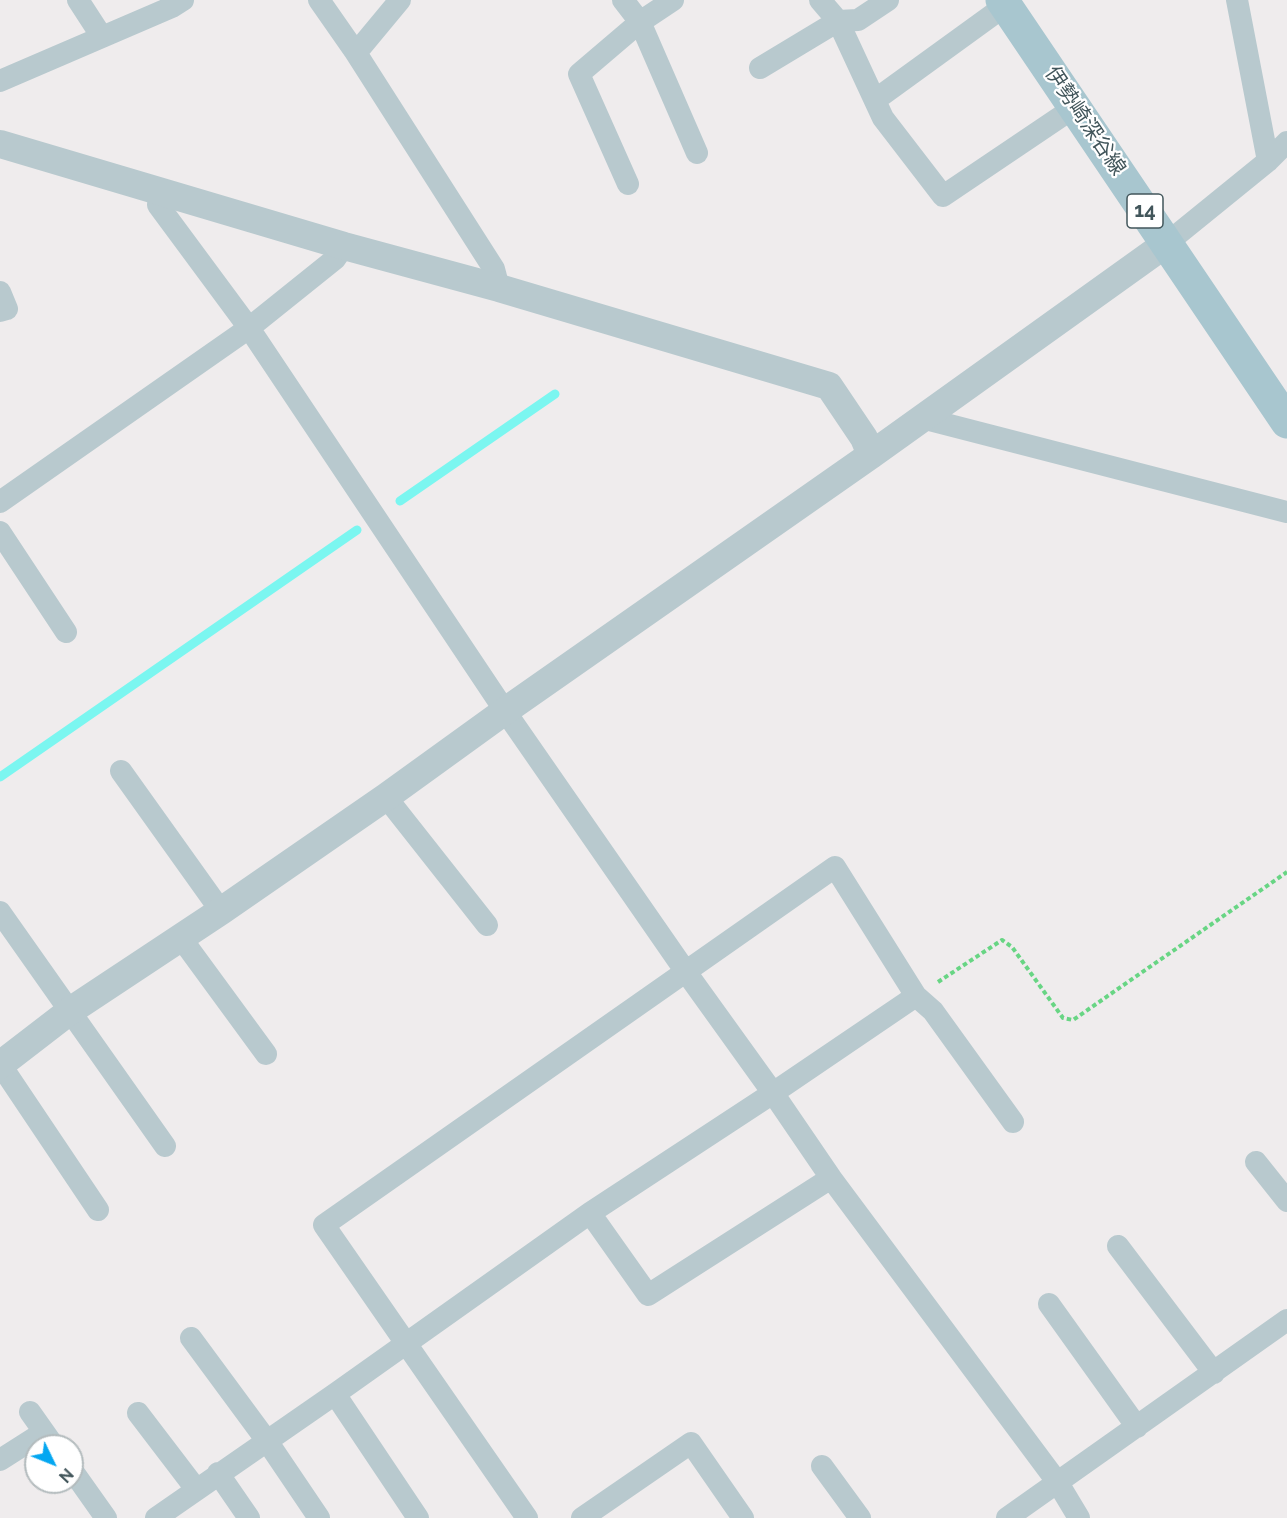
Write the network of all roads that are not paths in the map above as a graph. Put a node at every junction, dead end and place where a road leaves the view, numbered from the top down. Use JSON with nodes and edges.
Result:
{"nodes":[{"id":1,"x":78,"y":0,"type":"edge"},
{"id":2,"x":183,"y":0,"type":"edge"},
{"id":3,"x":320,"y":0,"type":"edge"},
{"id":4,"x":399,"y":0,"type":"edge"},
{"id":5,"x":622,"y":0,"type":"edge"},
{"id":6,"x":674,"y":0,"type":"edge"},
{"id":7,"x":820,"y":0,"type":"edge"},
{"id":8,"x":888,"y":0,"type":"edge"},
{"id":9,"x":1237,"y":0,"type":"edge"},
{"id":10,"x":1004,"y":3,"type":"edge"},
{"id":11,"x":838,"y":21,"type":"junction"},
{"id":12,"x":640,"y":22,"type":"junction"},
{"id":13,"x":102,"y":37,"type":"junction"},
{"id":14,"x":356,"y":52,"type":"junction"},
{"id":15,"x":760,"y":68,"type":"dead end"},
{"id":16,"x":0,"y":81,"type":"edge"},
{"id":17,"x":875,"y":100,"type":"junction"},
{"id":18,"x":1075,"y":107,"type":"junction"},
{"id":19,"x":1287,"y":142,"type":"edge"},
{"id":20,"x":0,"y":144,"type":"edge"},
{"id":21,"x":697,"y":153,"type":"dead end"},
{"id":22,"x":1268,"y":161,"type":"junction"},
{"id":23,"x":628,"y":184,"type":"dead end"},
{"id":24,"x":159,"y":192,"type":"junction"},
{"id":25,"x":1167,"y":243,"type":"junction"},
{"id":26,"x":344,"y":246,"type":"junction"},
{"id":27,"x":500,"y":288,"type":"junction"},
{"id":28,"x":0,"y":292,"type":"edge"},
{"id":29,"x":0,"y":311,"type":"edge"},
{"id":30,"x":249,"y":328,"type":"junction"},
{"id":31,"x":922,"y":418,"type":"junction"},
{"id":32,"x":1287,"y":422,"type":"edge"},
{"id":33,"x":871,"y":455,"type":"junction"},
{"id":34,"x":0,"y":502,"type":"edge"},
{"id":35,"x":1287,"y":512,"type":"edge"},
{"id":36,"x":0,"y":532,"type":"edge"},
{"id":37,"x":66,"y":632,"type":"dead end"},
{"id":38,"x":505,"y":711,"type":"junction"},
{"id":39,"x":121,"y":771,"type":"dead end"},
{"id":40,"x":386,"y":797,"type":"junction"},
{"id":41,"x":221,"y":911,"type":"junction"},
{"id":42,"x":0,"y":912,"type":"edge"},
{"id":43,"x":487,"y":925,"type":"dead end"},
{"id":44,"x":181,"y":938,"type":"junction"},
{"id":45,"x":686,"y":972,"type":"junction"},
{"id":46,"x":916,"y":996,"type":"junction"},
{"id":47,"x":70,"y":1011,"type":"junction"},
{"id":48,"x":267,"y":1054,"type":"dead end"},
{"id":49,"x":0,"y":1065,"type":"edge"},
{"id":50,"x":773,"y":1093,"type":"junction"},
{"id":51,"x":1013,"y":1122,"type":"dead end"},
{"id":52,"x":165,"y":1146,"type":"dead end"},
{"id":53,"x":1256,"y":1162,"type":"dead end"},
{"id":54,"x":831,"y":1178,"type":"junction"},
{"id":55,"x":1287,"y":1201,"type":"edge"},
{"id":56,"x":98,"y":1210,"type":"dead end"},
{"id":57,"x":590,"y":1213,"type":"junction"},
{"id":58,"x":1118,"y":1246,"type":"dead end"},
{"id":59,"x":1049,"y":1304,"type":"dead end"},
{"id":60,"x":1287,"y":1320,"type":"edge"},
{"id":61,"x":191,"y":1338,"type":"dead end"},
{"id":62,"x":406,"y":1343,"type":"junction"},
{"id":63,"x":1214,"y":1373,"type":"junction"},
{"id":64,"x":335,"y":1394,"type":"junction"},
{"id":65,"x":30,"y":1412,"type":"dead end"},
{"id":66,"x":138,"y":1413,"type":"dead end"},
{"id":67,"x":1137,"y":1427,"type":"junction"},
{"id":68,"x":45,"y":1434,"type":"edge"},
{"id":69,"x":267,"y":1441,"type":"junction"},
{"id":70,"x":24,"y":1450,"type":"edge"},
{"id":71,"x":0,"y":1460,"type":"edge"},
{"id":72,"x":822,"y":1466,"type":"dead end"},
{"id":73,"x":218,"y":1473,"type":"junction"},
{"id":74,"x":1058,"y":1483,"type":"junction"},
{"id":75,"x":84,"y":1487,"type":"edge"},
{"id":76,"x":196,"y":1489,"type":"junction"},
{"id":77,"x":106,"y":1518,"type":"edge"},
{"id":78,"x":156,"y":1518,"type":"edge"},
{"id":79,"x":249,"y":1518,"type":"edge"},
{"id":80,"x":319,"y":1518,"type":"edge"},
{"id":81,"x":418,"y":1518,"type":"edge"},
{"id":82,"x":527,"y":1518,"type":"edge"},
{"id":83,"x":582,"y":1518,"type":"edge"},
{"id":84,"x":743,"y":1518,"type":"edge"},
{"id":85,"x":860,"y":1518,"type":"edge"},
{"id":86,"x":1007,"y":1518,"type":"edge"},
{"id":87,"x":1079,"y":1518,"type":"edge"}],
"edges":[{"from":1,"to":13,"type":"street"},
{"from":2,"to":13,"type":"street"},
{"from":3,"to":14,"type":"street"},
{"from":4,"to":14,"type":"street"},
{"from":5,"to":12,"type":"street"},
{"from":6,"to":12,"type":"street"},
{"from":7,"to":11,"type":"street"},
{"from":8,"to":11,"type":"street"},
{"from":9,"to":22,"type":"street"},
{"from":10,"to":17,"type":"street"},
{"from":10,"to":18,"type":"main road","name":"伊勢崎深谷線","number":"14"},
{"from":11,"to":15,"type":"street"},
{"from":11,"to":17,"type":"street"},
{"from":12,"to":21,"type":"street"},
{"from":12,"to":23,"type":"street"},
{"from":13,"to":16,"type":"street"},
{"from":14,"to":27,"type":"street"},
{"from":17,"to":18,"type":"street"},
{"from":18,"to":25,"type":"main road","name":"伊勢崎深谷線","number":"14"},
{"from":19,"to":22,"type":"street"},
{"from":20,"to":24,"type":"street"},
{"from":22,"to":25,"type":"street"},
{"from":24,"to":26,"type":"street"},
{"from":24,"to":30,"type":"street"},
{"from":25,"to":31,"type":"street"},
{"from":25,"to":32,"type":"main road","name":"伊勢崎深谷線","number":"14"},
{"from":26,"to":27,"type":"street"},
{"from":26,"to":30,"type":"street"},
{"from":27,"to":33,"type":"street"},
{"from":28,"to":29,"type":"street"},
{"from":30,"to":34,"type":"street"},
{"from":30,"to":38,"type":"street"},
{"from":31,"to":33,"type":"street"},
{"from":31,"to":35,"type":"street"},
{"from":33,"to":38,"type":"street"},
{"from":36,"to":37,"type":"street"},
{"from":38,"to":40,"type":"street"},
{"from":38,"to":45,"type":"street"},
{"from":39,"to":41,"type":"street"},
{"from":40,"to":41,"type":"street"},
{"from":40,"to":43,"type":"street"},
{"from":41,"to":44,"type":"street"},
{"from":42,"to":47,"type":"street"},
{"from":44,"to":47,"type":"street"},
{"from":44,"to":48,"type":"street"},
{"from":45,"to":46,"type":"street"},
{"from":45,"to":50,"type":"street"},
{"from":45,"to":62,"type":"street"},
{"from":46,"to":50,"type":"street"},
{"from":46,"to":51,"type":"street"},
{"from":47,"to":49,"type":"street"},
{"from":47,"to":52,"type":"street"},
{"from":49,"to":56,"type":"street"},
{"from":50,"to":54,"type":"street"},
{"from":50,"to":57,"type":"street"},
{"from":53,"to":55,"type":"street"},
{"from":54,"to":57,"type":"street"},
{"from":54,"to":74,"type":"street"},
{"from":57,"to":62,"type":"street"},
{"from":58,"to":63,"type":"street"},
{"from":59,"to":67,"type":"street"},
{"from":60,"to":63,"type":"street"},
{"from":61,"to":69,"type":"street"},
{"from":62,"to":64,"type":"street"},
{"from":62,"to":82,"type":"street"},
{"from":63,"to":67,"type":"street"},
{"from":64,"to":69,"type":"street"},
{"from":64,"to":81,"type":"street"},
{"from":65,"to":68,"type":"street"},
{"from":66,"to":76,"type":"street"},
{"from":67,"to":74,"type":"street"},
{"from":69,"to":73,"type":"street"},
{"from":69,"to":80,"type":"street"},
{"from":70,"to":71,"type":"street"},
{"from":72,"to":85,"type":"street"},
{"from":73,"to":76,"type":"street"},
{"from":73,"to":79,"type":"street"},
{"from":74,"to":86,"type":"street"},
{"from":74,"to":87,"type":"street"},
{"from":75,"to":77,"type":"street"},
{"from":76,"to":78,"type":"street"},
{"from":83,"to":84,"type":"street"}]}
